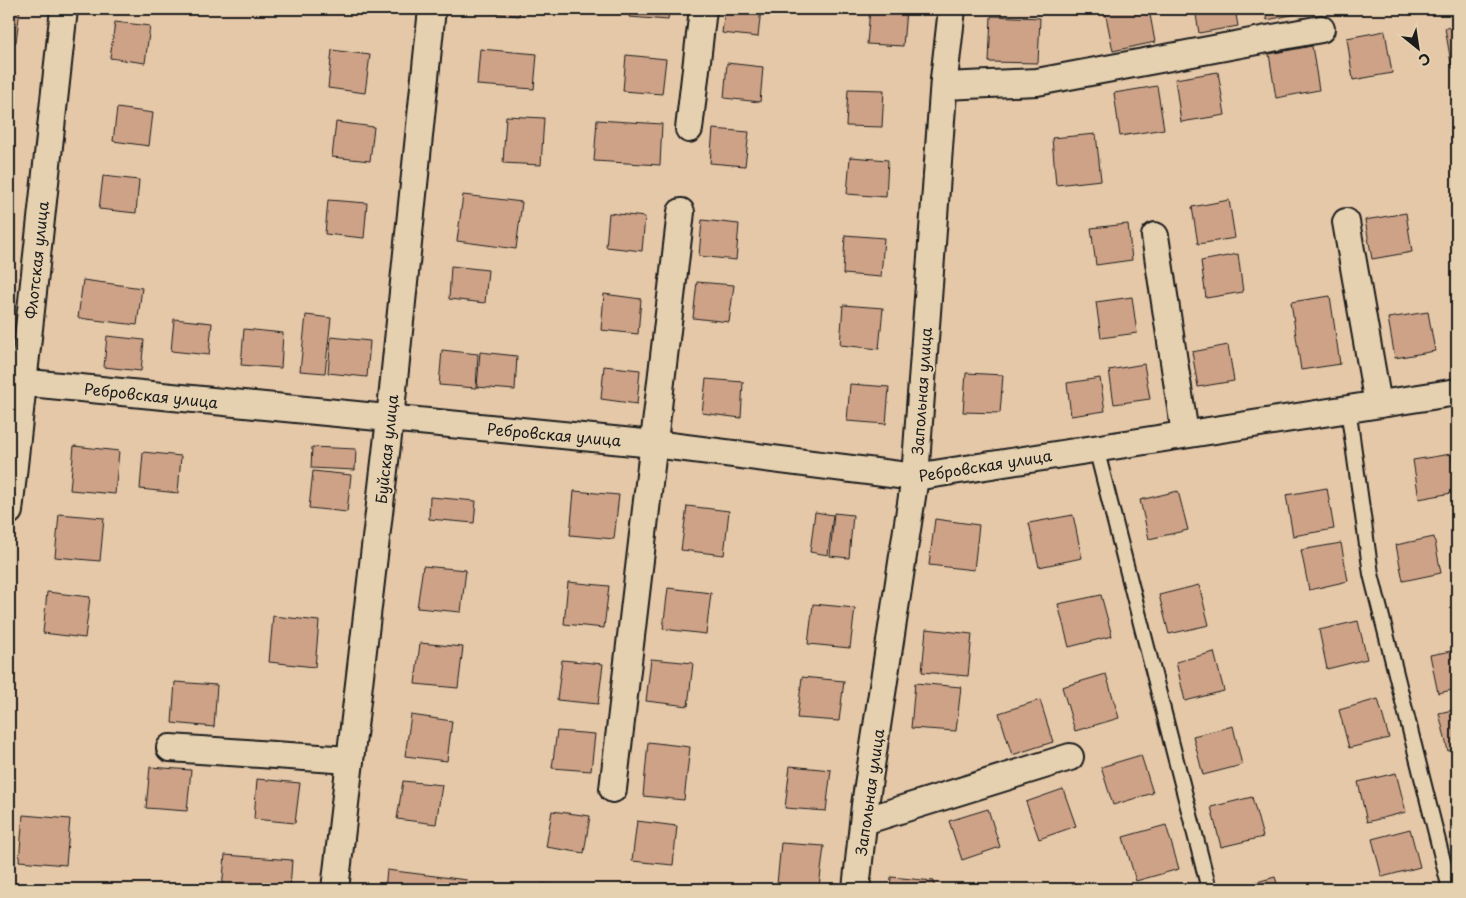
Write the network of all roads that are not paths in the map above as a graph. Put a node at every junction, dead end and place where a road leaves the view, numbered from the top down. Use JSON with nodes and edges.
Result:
{"nodes":[{"id":1,"x":64,"y":9,"type":"edge"},
{"id":2,"x":432,"y":9,"type":"edge"},
{"id":3,"x":703,"y":9,"type":"edge"},
{"id":4,"x":952,"y":9,"type":"edge"},
{"id":5,"x":1321,"y":29,"type":"dead end"},
{"id":6,"x":944,"y":86,"type":"junction"},
{"id":7,"x":689,"y":129,"type":"dead end"},
{"id":8,"x":682,"y":212,"type":"dead end"},
{"id":9,"x":1346,"y":222,"type":"dead end"},
{"id":10,"x":1155,"y":236,"type":"dead end"},
{"id":11,"x":16,"y":382,"type":"edge"},
{"id":12,"x":1457,"y":392,"type":"edge"},
{"id":13,"x":1378,"y":404,"type":"junction"},
{"id":14,"x":1348,"y":408,"type":"junction"},
{"id":15,"x":390,"y":418,"type":"junction"},
{"id":16,"x":1185,"y":434,"type":"junction"},
{"id":17,"x":654,"y":444,"type":"junction"},
{"id":18,"x":1096,"y":448,"type":"junction"},
{"id":19,"x":915,"y":477,"type":"junction"},
{"id":20,"x":9,"y":511,"type":"edge"},
{"id":21,"x":170,"y":748,"type":"dead end"},
{"id":22,"x":1070,"y":757,"type":"dead end"},
{"id":23,"x":350,"y":760,"type":"junction"},
{"id":24,"x":613,"y":789,"type":"dead end"},
{"id":25,"x":864,"y":821,"type":"junction"},
{"id":26,"x":335,"y":889,"type":"edge"},
{"id":27,"x":856,"y":889,"type":"edge"},
{"id":28,"x":1208,"y":889,"type":"edge"},
{"id":29,"x":1450,"y":889,"type":"edge"}],
"edges":[{"from":1,"to":11,"type":"street","name":"Флотская улица"},
{"from":2,"to":15,"type":"street","name":"Буйская улица"},
{"from":3,"to":7,"type":"street"},
{"from":4,"to":6,"type":"street","name":"Запольная улица"},
{"from":5,"to":6,"type":"street"},
{"from":6,"to":19,"type":"street","name":"Запольная улица"},
{"from":8,"to":17,"type":"street"},
{"from":9,"to":13,"type":"street"},
{"from":10,"to":16,"type":"street"},
{"from":11,"to":15,"type":"street","name":"Ребровская улица"},
{"from":11,"to":20,"type":"street","name":"Флотская улица"},
{"from":12,"to":13,"type":"street","name":"Ребровская улица"},
{"from":13,"to":14,"type":"street","name":"Ребровская улица"},
{"from":14,"to":16,"type":"street","name":"Ребровская улица"},
{"from":14,"to":29,"type":"lane"},
{"from":15,"to":17,"type":"street","name":"Ребровская улица"},
{"from":15,"to":23,"type":"street","name":"Буйская улица"},
{"from":16,"to":18,"type":"street","name":"Ребровская улица"},
{"from":17,"to":19,"type":"street","name":"Ребровская улица"},
{"from":17,"to":24,"type":"street"},
{"from":18,"to":19,"type":"street","name":"Ребровская улица"},
{"from":18,"to":28,"type":"lane"},
{"from":19,"to":25,"type":"street","name":"Запольная улица"},
{"from":21,"to":23,"type":"street"},
{"from":22,"to":25,"type":"street"},
{"from":23,"to":26,"type":"street","name":"Буйская улица"},
{"from":25,"to":27,"type":"street","name":"Запольная улица"}]}
